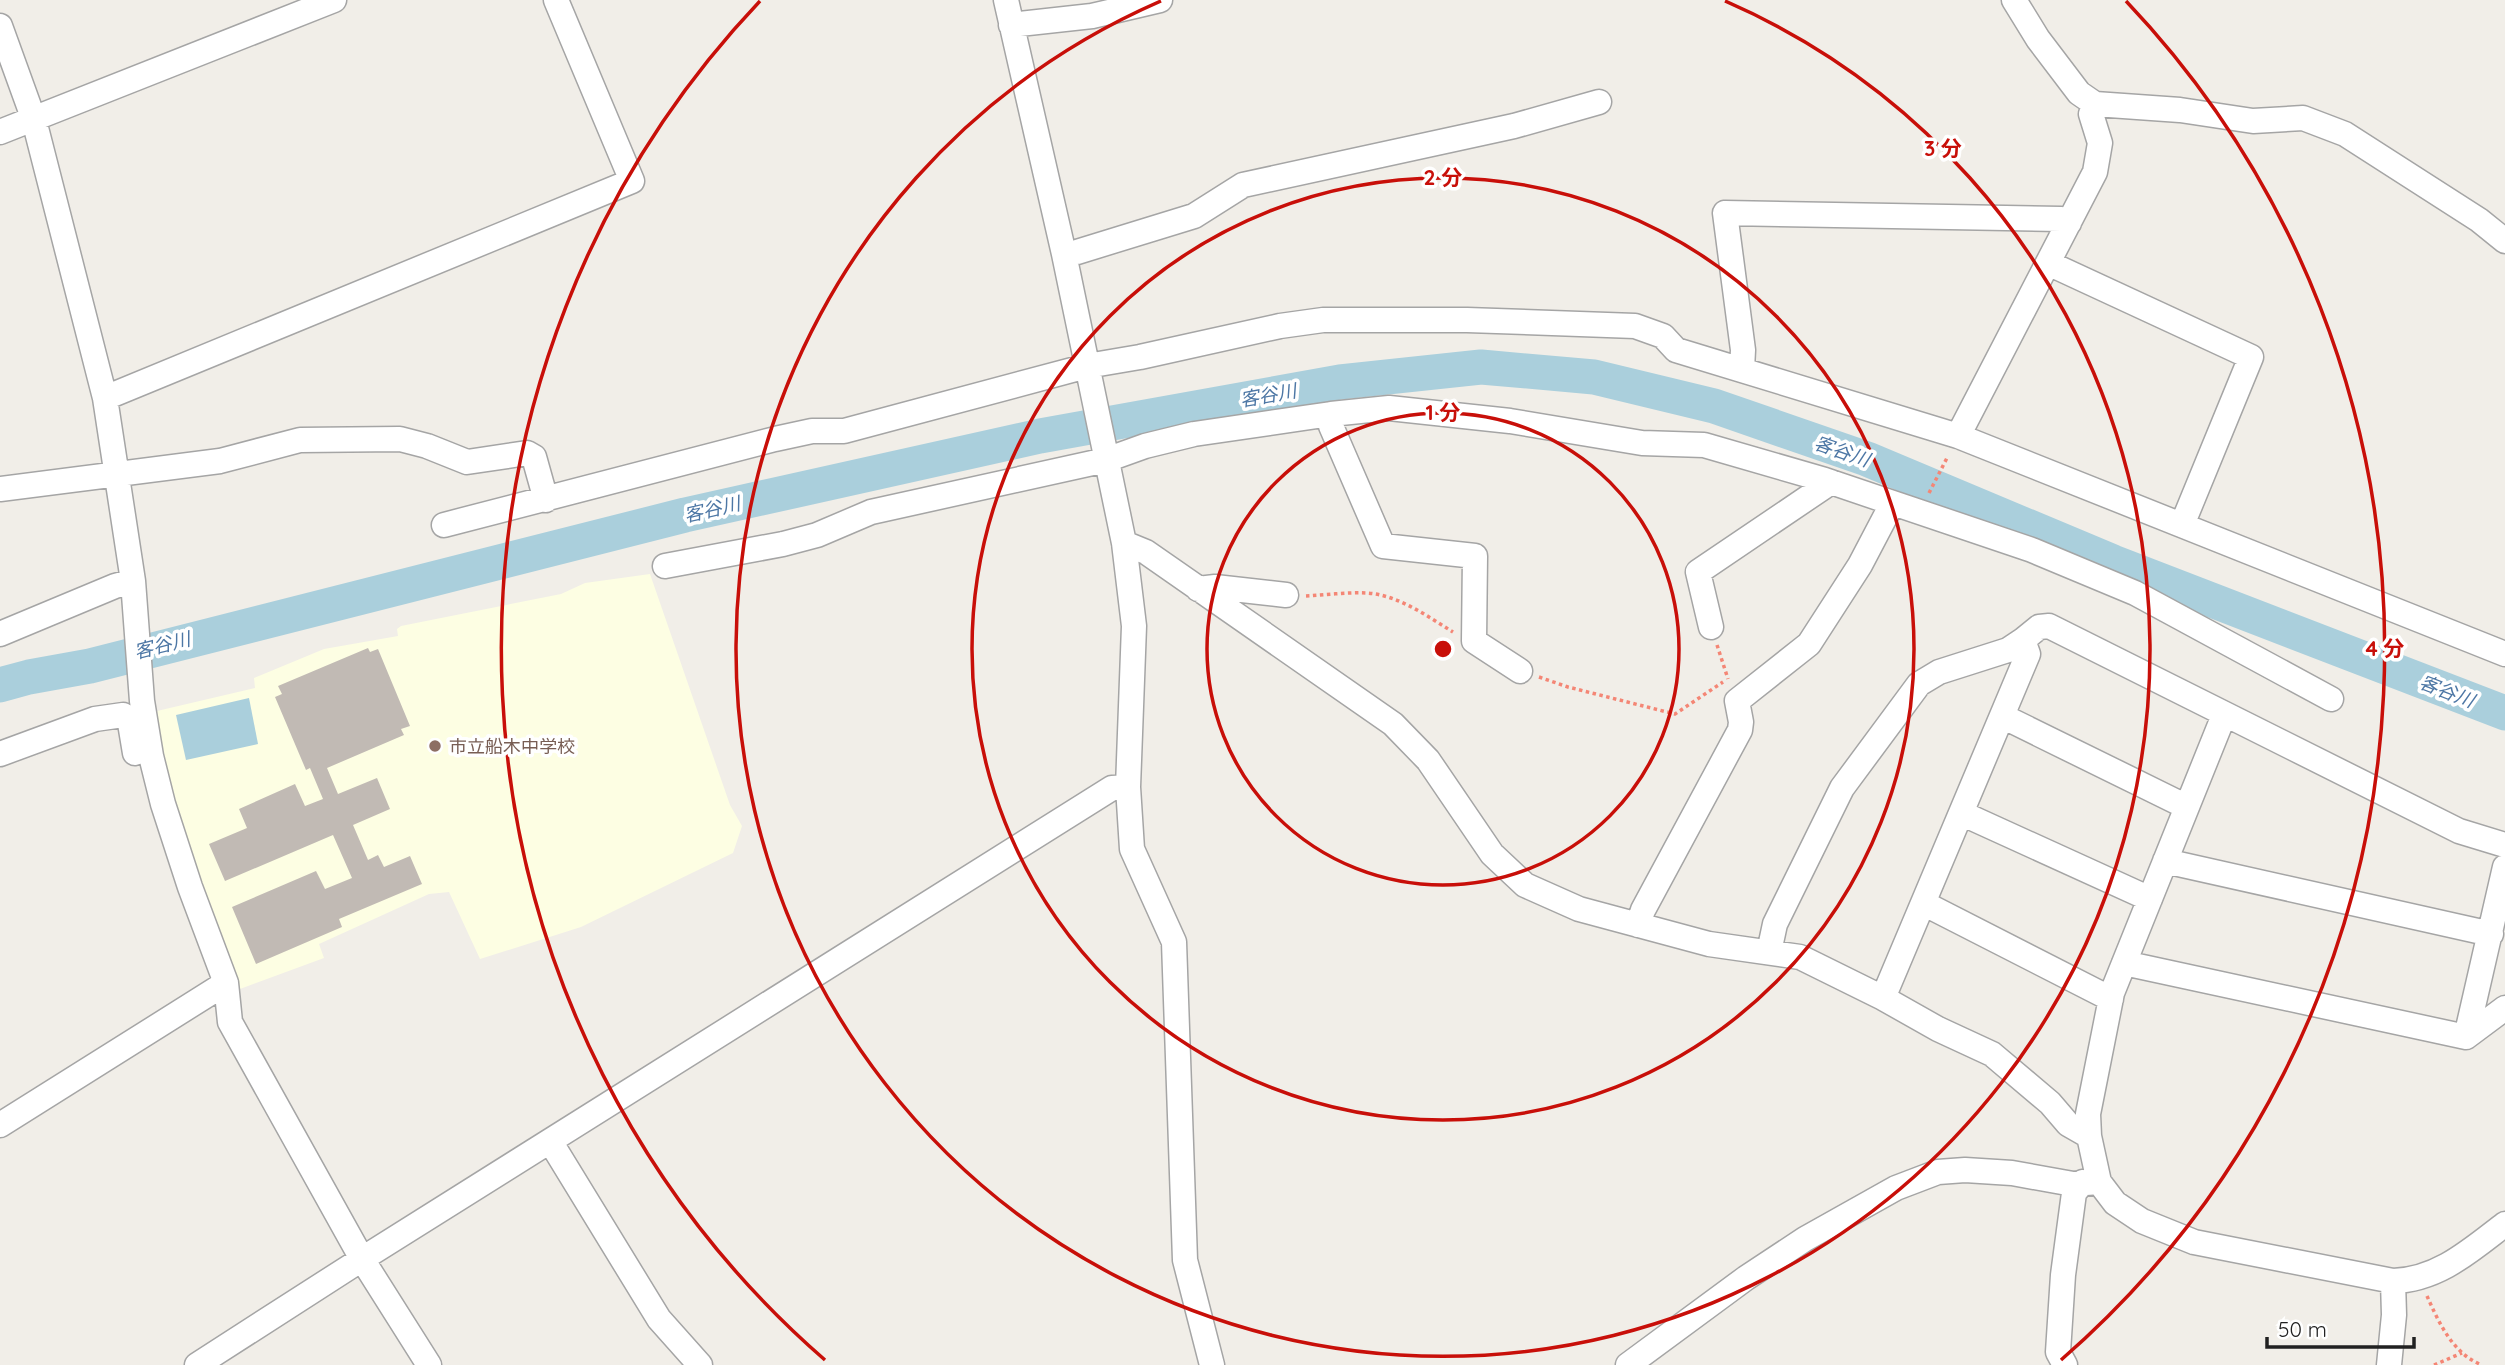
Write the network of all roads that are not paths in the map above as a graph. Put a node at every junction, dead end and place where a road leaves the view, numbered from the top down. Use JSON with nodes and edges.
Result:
{"nodes":[{"id":1,"x":334,"y":0,"type":"edge"},
{"id":2,"x":556,"y":0,"type":"edge"},
{"id":3,"x":1006,"y":0,"type":"edge"},
{"id":4,"x":1160,"y":0,"type":"edge"},
{"id":5,"x":2014,"y":0,"type":"edge"},
{"id":6,"x":1012,"y":25,"type":"junction"},
{"id":7,"x":0,"y":26,"type":"edge"},
{"id":8,"x":1599,"y":102,"type":"dead end"},
{"id":9,"x":2095,"y":104,"type":"junction"},
{"id":10,"x":34,"y":120,"type":"junction"},
{"id":11,"x":0,"y":132,"type":"edge"},
{"id":12,"x":2069,"y":223,"type":"junction"},
{"id":13,"x":2505,"y":241,"type":"edge"},
{"id":14,"x":1064,"y":254,"type":"junction"},
{"id":15,"x":2048,"y":263,"type":"junction"},
{"id":16,"x":1742,"y":369,"type":"junction"},
{"id":17,"x":1088,"y":370,"type":"junction"},
{"id":18,"x":105,"y":398,"type":"junction"},
{"id":19,"x":1331,"y":414,"type":"junction"},
{"id":20,"x":1956,"y":440,"type":"junction"},
{"id":21,"x":1105,"y":455,"type":"junction"},
{"id":22,"x":118,"y":474,"type":"junction"},
{"id":23,"x":1831,"y":482,"type":"junction"},
{"id":24,"x":0,"y":489,"type":"edge"},
{"id":25,"x":547,"y":500,"type":"junction"},
{"id":26,"x":1892,"y":505,"type":"junction"},
{"id":27,"x":444,"y":525,"type":"dead end"},
{"id":28,"x":2182,"y":525,"type":"junction"},
{"id":29,"x":1124,"y":543,"type":"junction"},
{"id":30,"x":665,"y":566,"type":"dead end"},
{"id":31,"x":134,"y":587,"type":"junction"},
{"id":32,"x":1198,"y":589,"type":"junction"},
{"id":33,"x":1286,"y":595,"type":"road end"},
{"id":34,"x":1711,"y":627,"type":"road end"},
{"id":35,"x":0,"y":634,"type":"edge"},
{"id":36,"x":2023,"y":640,"type":"junction"},
{"id":37,"x":2505,"y":654,"type":"edge"},
{"id":38,"x":1520,"y":671,"type":"road end"},
{"id":39,"x":2331,"y":699,"type":"dead end"},
{"id":40,"x":2224,"y":715,"type":"junction"},
{"id":41,"x":2002,"y":716,"type":"junction"},
{"id":42,"x":0,"y":754,"type":"edge"},
{"id":43,"x":1128,"y":787,"type":"junction"},
{"id":44,"x":163,"y":804,"type":"junction"},
{"id":45,"x":2187,"y":807,"type":"junction"},
{"id":46,"x":1961,"y":814,"type":"junction"},
{"id":47,"x":2505,"y":845,"type":"edge"},
{"id":48,"x":2165,"y":861,"type":"junction"},
{"id":49,"x":2505,"y":867,"type":"edge"},
{"id":50,"x":2150,"y":900,"type":"junction"},
{"id":51,"x":1923,"y":903,"type":"junction"},
{"id":52,"x":1638,"y":925,"type":"junction"},
{"id":53,"x":2491,"y":934,"type":"junction"},
{"id":54,"x":1769,"y":953,"type":"junction"},
{"id":55,"x":2124,"y":963,"type":"junction"},
{"id":56,"x":226,"y":983,"type":"junction"},
{"id":57,"x":1882,"y":998,"type":"junction"},
{"id":58,"x":2111,"y":999,"type":"junction"},
{"id":59,"x":2505,"y":1008,"type":"edge"},
{"id":60,"x":2466,"y":1037,"type":"junction"},
{"id":61,"x":0,"y":1125,"type":"edge"},
{"id":62,"x":2089,"y":1136,"type":"junction"},
{"id":63,"x":550,"y":1142,"type":"junction"},
{"id":64,"x":2091,"y":1182,"type":"junction"},
{"id":65,"x":2505,"y":1224,"type":"edge"},
{"id":66,"x":362,"y":1259,"type":"junction"},
{"id":67,"x":2393,"y":1281,"type":"junction"},
{"id":68,"x":197,"y":1365,"type":"edge"},
{"id":69,"x":429,"y":1365,"type":"edge"},
{"id":70,"x":700,"y":1365,"type":"edge"},
{"id":71,"x":1212,"y":1365,"type":"edge"},
{"id":72,"x":1628,"y":1365,"type":"edge"},
{"id":73,"x":2065,"y":1365,"type":"edge"},
{"id":74,"x":2389,"y":1365,"type":"edge"}],
"edges":[{"from":1,"to":10,"type":"street"},
{"from":2,"to":18,"type":"street"},
{"from":3,"to":6,"type":"street"},
{"from":4,"to":6,"type":"street"},
{"from":5,"to":9,"type":"street"},
{"from":6,"to":14,"type":"street"},
{"from":7,"to":10,"type":"street"},
{"from":8,"to":14,"type":"street"},
{"from":9,"to":12,"type":"street"},
{"from":9,"to":13,"type":"street"},
{"from":10,"to":11,"type":"street"},
{"from":10,"to":18,"type":"street"},
{"from":12,"to":15,"type":"street"},
{"from":12,"to":16,"type":"street"},
{"from":14,"to":17,"type":"street"},
{"from":15,"to":20,"type":"street"},
{"from":15,"to":28,"type":"street"},
{"from":16,"to":17,"type":"street"},
{"from":16,"to":20,"type":"street"},
{"from":17,"to":21,"type":"street"},
{"from":17,"to":25,"type":"street"},
{"from":18,"to":22,"type":"street"},
{"from":19,"to":21,"type":"street"},
{"from":19,"to":23,"type":"street"},
{"from":19,"to":38,"type":"street"},
{"from":20,"to":28,"type":"street"},
{"from":21,"to":29,"type":"street"},
{"from":21,"to":30,"type":"street"},
{"from":22,"to":24,"type":"street"},
{"from":22,"to":25,"type":"street"},
{"from":22,"to":31,"type":"street"},
{"from":23,"to":26,"type":"street"},
{"from":23,"to":34,"type":"street"},
{"from":25,"to":27,"type":"street"},
{"from":26,"to":39,"type":"street"},
{"from":26,"to":52,"type":"street"},
{"from":28,"to":37,"type":"street"},
{"from":29,"to":32,"type":"street"},
{"from":29,"to":43,"type":"street"},
{"from":31,"to":35,"type":"street"},
{"from":31,"to":44,"type":"street"},
{"from":32,"to":33,"type":"street"},
{"from":32,"to":52,"type":"street"},
{"from":36,"to":40,"type":"street"},
{"from":36,"to":41,"type":"street"},
{"from":36,"to":54,"type":"street"},
{"from":40,"to":45,"type":"street"},
{"from":40,"to":47,"type":"street"},
{"from":41,"to":45,"type":"street"},
{"from":41,"to":46,"type":"street"},
{"from":42,"to":44,"type":"street"},
{"from":43,"to":63,"type":"street"},
{"from":43,"to":71,"type":"street"},
{"from":44,"to":56,"type":"street"},
{"from":45,"to":48,"type":"street"},
{"from":46,"to":50,"type":"street"},
{"from":46,"to":51,"type":"street"},
{"from":48,"to":50,"type":"street"},
{"from":48,"to":53,"type":"street"},
{"from":49,"to":53,"type":"street"},
{"from":50,"to":55,"type":"street"},
{"from":51,"to":57,"type":"street"},
{"from":51,"to":58,"type":"street"},
{"from":52,"to":54,"type":"street"},
{"from":53,"to":60,"type":"street"},
{"from":54,"to":57,"type":"street"},
{"from":55,"to":58,"type":"street"},
{"from":55,"to":60,"type":"street"},
{"from":56,"to":61,"type":"street"},
{"from":56,"to":66,"type":"street"},
{"from":57,"to":62,"type":"street"},
{"from":58,"to":62,"type":"street"},
{"from":59,"to":60,"type":"street"},
{"from":62,"to":64,"type":"street"},
{"from":63,"to":66,"type":"street"},
{"from":63,"to":70,"type":"street"},
{"from":64,"to":67,"type":"street"},
{"from":64,"to":72,"type":"street"},
{"from":64,"to":73,"type":"street"},
{"from":65,"to":67,"type":"street"},
{"from":66,"to":68,"type":"street"},
{"from":66,"to":69,"type":"street"},
{"from":67,"to":74,"type":"street"}]}
